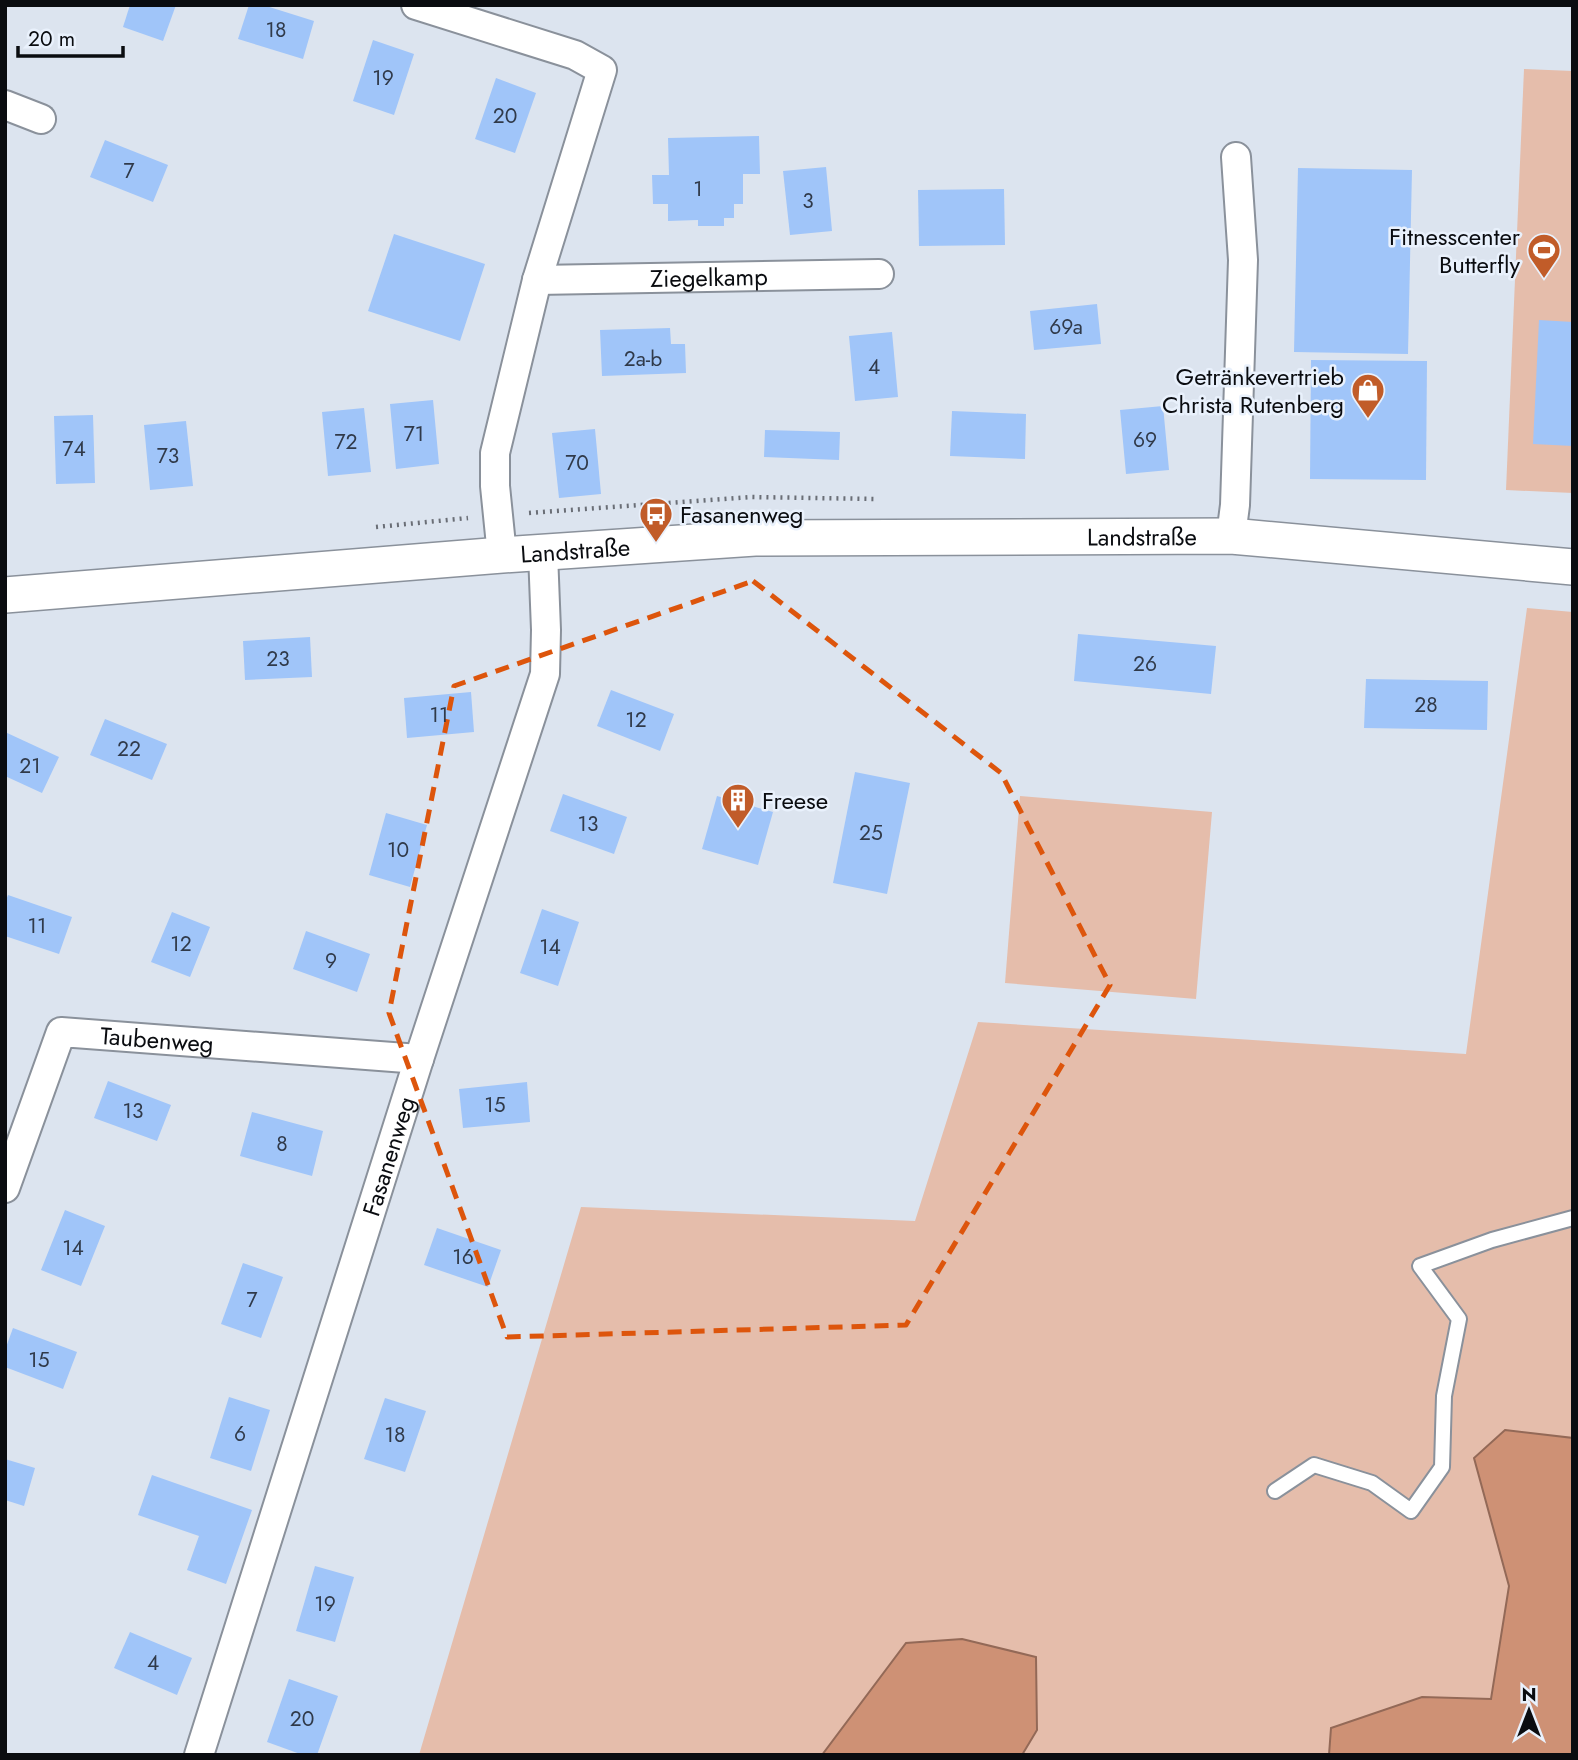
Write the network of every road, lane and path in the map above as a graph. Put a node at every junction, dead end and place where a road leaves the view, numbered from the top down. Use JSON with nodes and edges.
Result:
{"nodes":[{"id":1,"x":416,"y":5,"type":"edge"},
{"id":2,"x":5,"y":105,"type":"edge"},
{"id":3,"x":41,"y":119,"type":"dead end"},
{"id":4,"x":1236,"y":157,"type":"dead end"},
{"id":5,"x":879,"y":274,"type":"dead end"},
{"id":6,"x":537,"y":280,"type":"junction"},
{"id":7,"x":1231,"y":536,"type":"junction"},
{"id":8,"x":543,"y":552,"type":"junction"},
{"id":9,"x":502,"y":555,"type":"junction"},
{"id":10,"x":1573,"y":568,"type":"edge"},
{"id":11,"x":5,"y":595,"type":"edge"},
{"id":12,"x":419,"y":1059,"type":"junction"},
{"id":13,"x":5,"y":1188,"type":"edge"},
{"id":14,"x":1573,"y":1218,"type":"edge"},
{"id":15,"x":1275,"y":1490,"type":"dead end"},
{"id":16,"x":199,"y":1755,"type":"edge"}],
"edges":[{"from":1,"to":6,"type":"street"},
{"from":2,"to":3,"type":"street"},
{"from":4,"to":7,"type":"street","name":"Landstraße"},
{"from":5,"to":6,"type":"street","name":"Ziegelkamp"},
{"from":6,"to":9,"type":"street"},
{"from":7,"to":8,"type":"street","name":"Landstraße"},
{"from":7,"to":10,"type":"street","name":"Landstraße"},
{"from":8,"to":9,"type":"street","name":"Landstraße"},
{"from":8,"to":12,"type":"street","name":"Fasanenweg"},
{"from":9,"to":11,"type":"street","name":"Landstraße"},
{"from":12,"to":13,"type":"street","name":"Taubenweg"},
{"from":12,"to":16,"type":"street","name":"Fasanenweg"},
{"from":14,"to":15,"type":"lane"}]}
